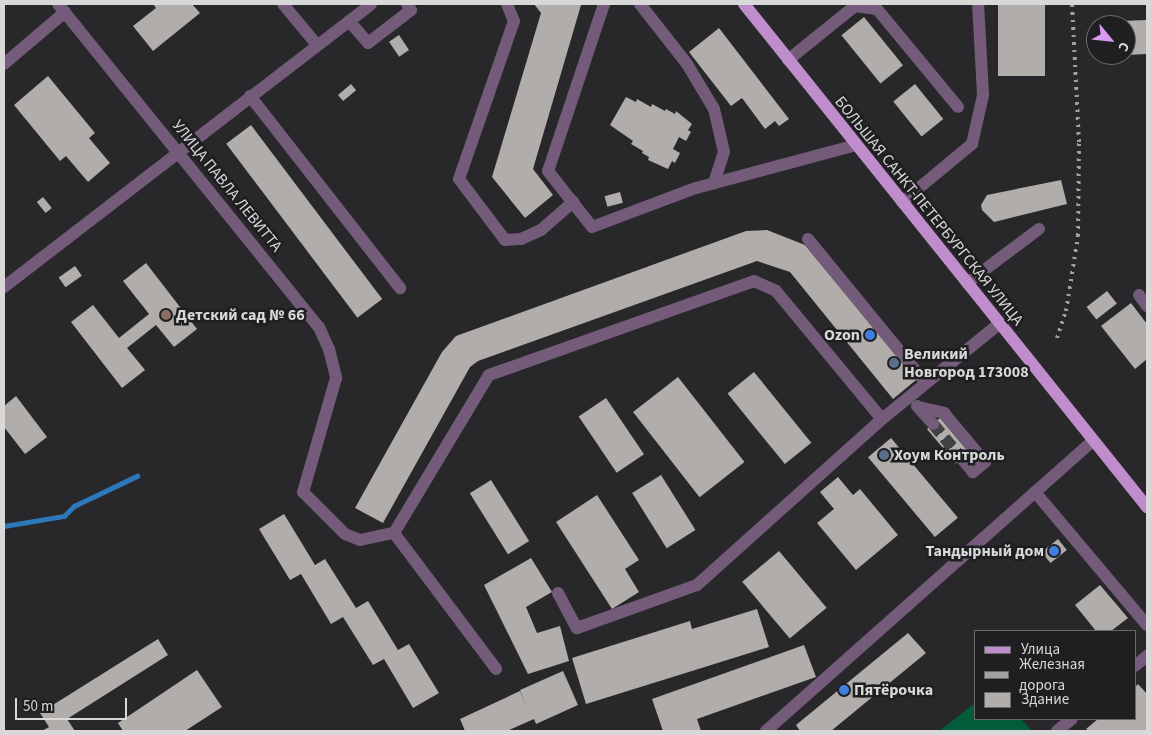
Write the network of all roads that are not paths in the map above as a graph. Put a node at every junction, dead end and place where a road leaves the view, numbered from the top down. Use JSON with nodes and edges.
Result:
{"nodes":[{"id":1,"x":283,"y":4,"type":"edge"},
{"id":2,"x":371,"y":4,"type":"edge"},
{"id":3,"x":407,"y":4,"type":"edge"},
{"id":4,"x":507,"y":4,"type":"edge"},
{"id":5,"x":604,"y":4,"type":"edge"},
{"id":6,"x":640,"y":4,"type":"edge"},
{"id":7,"x":744,"y":4,"type":"edge"},
{"id":8,"x":978,"y":4,"type":"edge"},
{"id":9,"x":62,"y":8,"type":"edge"},
{"id":10,"x":349,"y":21,"type":"junction"},
{"id":11,"x":316,"y":45,"type":"junction"},
{"id":12,"x":788,"y":60,"type":"junction"},
{"id":13,"x":4,"y":64,"type":"edge"},
{"id":14,"x":250,"y":96,"type":"junction"},
{"id":15,"x":958,"y":107,"type":"dead end"},
{"id":16,"x":856,"y":145,"type":"junction"},
{"id":17,"x":178,"y":151,"type":"junction"},
{"id":18,"x":714,"y":183,"type":"junction"},
{"id":19,"x":572,"y":202,"type":"junction"},
{"id":20,"x":902,"y":202,"type":"junction"},
{"id":21,"x":1039,"y":229,"type":"dead end"},
{"id":22,"x":808,"y":239,"type":"dead end"},
{"id":23,"x":5,"y":283,"type":"edge"},
{"id":24,"x":967,"y":283,"type":"junction"},
{"id":25,"x":400,"y":288,"type":"dead end"},
{"id":26,"x":1139,"y":295,"type":"dead end"},
{"id":27,"x":1147,"y":306,"type":"edge"},
{"id":28,"x":999,"y":324,"type":"junction"},
{"id":29,"x":926,"y":383,"type":"junction"},
{"id":30,"x":909,"y":396,"type":"junction"},
{"id":31,"x":918,"y":408,"type":"junction"},
{"id":32,"x":882,"y":419,"type":"junction"},
{"id":33,"x":933,"y":424,"type":"tunnel mouth"},
{"id":34,"x":1093,"y":440,"type":"junction"},
{"id":35,"x":962,"y":459,"type":"tunnel mouth"},
{"id":36,"x":1036,"y":492,"type":"junction"},
{"id":37,"x":1147,"y":507,"type":"edge"},
{"id":38,"x":394,"y":533,"type":"junction"},
{"id":39,"x":558,"y":593,"type":"dead end"},
{"id":40,"x":1147,"y":625,"type":"edge"},
{"id":41,"x":1147,"y":656,"type":"edge"},
{"id":42,"x":1136,"y":665,"type":"edge"},
{"id":43,"x":496,"y":669,"type":"dead end"},
{"id":44,"x":1071,"y":720,"type":"edge"},
{"id":45,"x":767,"y":731,"type":"edge"},
{"id":46,"x":1057,"y":731,"type":"edge"}],
"edges":[{"from":1,"to":11,"type":"street"},
{"from":2,"to":10,"type":"street"},
{"from":3,"to":10,"type":"street"},
{"from":4,"to":19,"type":"street"},
{"from":5,"to":19,"type":"street"},
{"from":6,"to":18,"type":"street"},
{"from":7,"to":12,"type":"main road","name":"БОЛЬШАЯ САНКТ-ПЕТЕРБУРГСКАЯ УЛИЦА"},
{"from":8,"to":20,"type":"street"},
{"from":9,"to":13,"type":"street"},
{"from":9,"to":17,"type":"street","name":"УЛИЦА ПАВЛА ЛЕВИТТА"},
{"from":10,"to":11,"type":"street"},
{"from":11,"to":14,"type":"street"},
{"from":12,"to":15,"type":"street"},
{"from":12,"to":16,"type":"main road","name":"БОЛЬШАЯ САНКТ-ПЕТЕРБУРГСКАЯ УЛИЦА"},
{"from":14,"to":17,"type":"street"},
{"from":14,"to":25,"type":"street"},
{"from":16,"to":18,"type":"street"},
{"from":16,"to":20,"type":"main road","name":"БОЛЬШАЯ САНКТ-ПЕТЕРБУРГСКАЯ УЛИЦА"},
{"from":17,"to":23,"type":"street"},
{"from":17,"to":38,"type":"street","name":"УЛИЦА ПАВЛА ЛЕВИТТА"},
{"from":18,"to":19,"type":"street"},
{"from":20,"to":24,"type":"main road","name":"БОЛЬШАЯ САНКТ-ПЕТЕРБУРГСКАЯ УЛИЦА"},
{"from":21,"to":24,"type":"street"},
{"from":22,"to":29,"type":"street"},
{"from":24,"to":28,"type":"main road","name":"БОЛЬШАЯ САНКТ-ПЕТЕРБУРГСКАЯ УЛИЦА"},
{"from":26,"to":27,"type":"street"},
{"from":28,"to":29,"type":"street"},
{"from":28,"to":34,"type":"main road","name":"БОЛЬШАЯ САНКТ-ПЕТЕРБУРГСКАЯ УЛИЦА"},
{"from":29,"to":30,"type":"street"},
{"from":30,"to":31,"type":"street"},
{"from":30,"to":32,"type":"street"},
{"from":31,"to":33,"type":"street"},
{"from":31,"to":35,"type":"street"},
{"from":32,"to":38,"type":"street"},
{"from":32,"to":39,"type":"street"},
{"from":34,"to":36,"type":"street"},
{"from":34,"to":37,"type":"main road","name":"БОЛЬШАЯ САНКТ-ПЕТЕРБУРГСКАЯ УЛИЦА"},
{"from":36,"to":40,"type":"street"},
{"from":36,"to":45,"type":"street"},
{"from":38,"to":43,"type":"street"},
{"from":41,"to":42,"type":"street"},
{"from":44,"to":46,"type":"street"}]}
